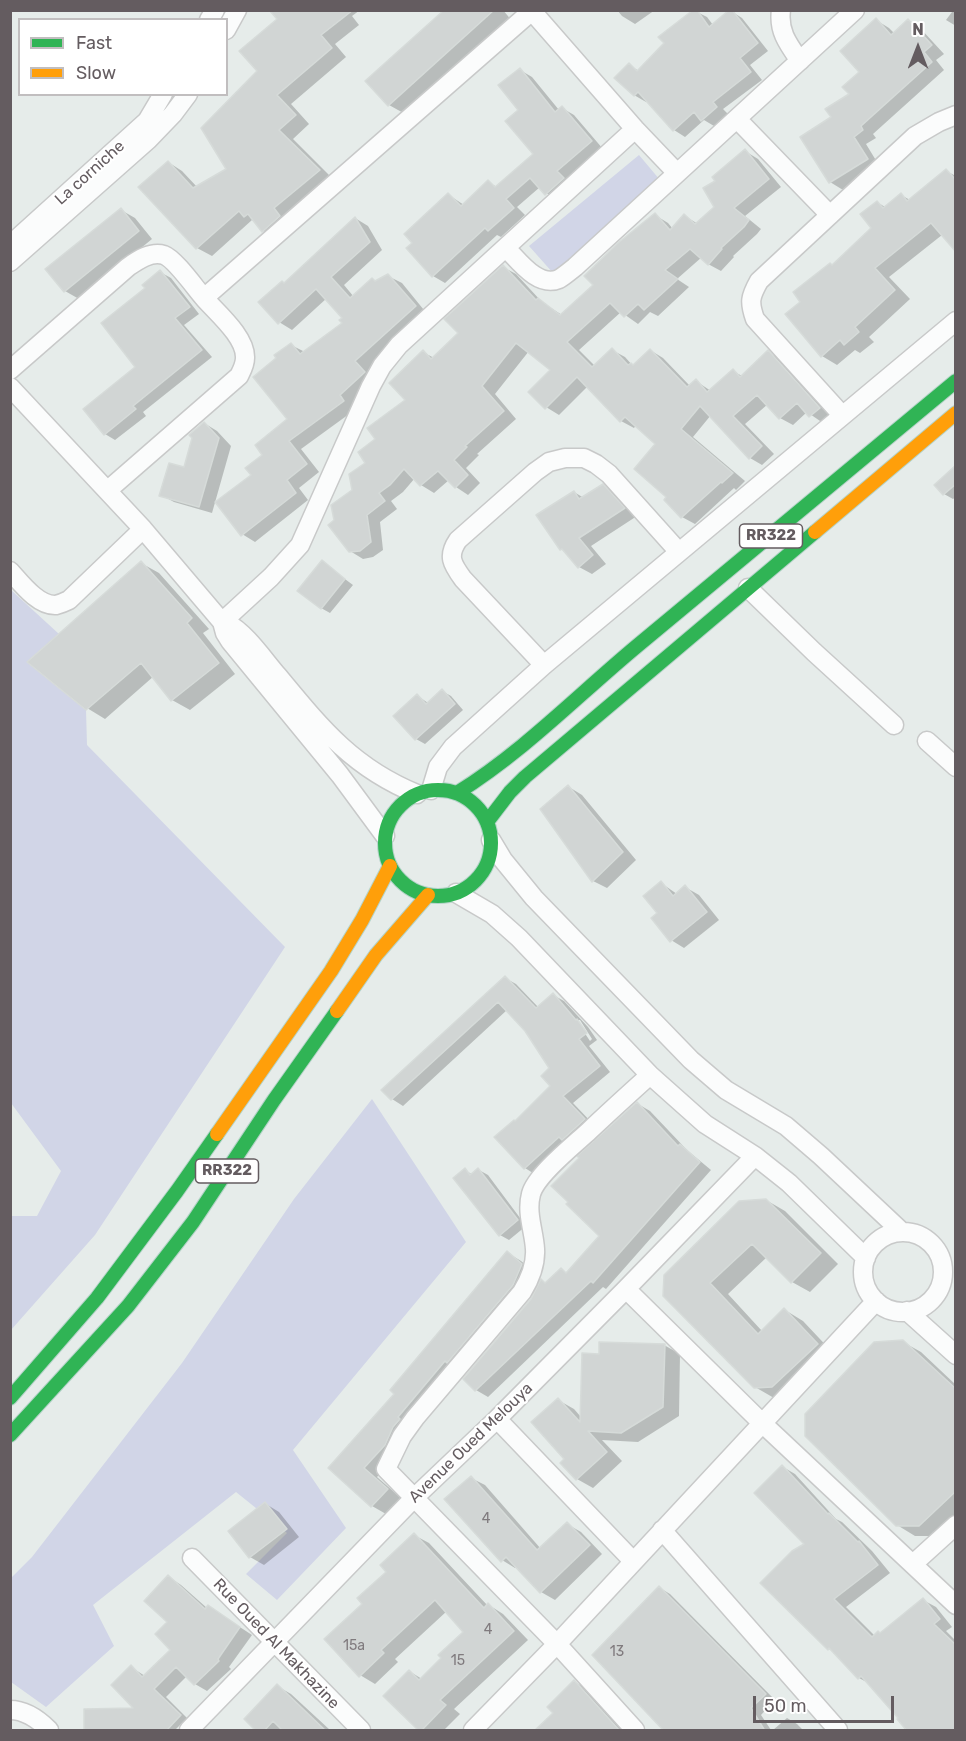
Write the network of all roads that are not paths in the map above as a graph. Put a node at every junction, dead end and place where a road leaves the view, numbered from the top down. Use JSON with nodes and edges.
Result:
{"nodes":[{"id":1,"x":237,"y":10,"type":"edge"},
{"id":2,"x":781,"y":10,"type":"edge"},
{"id":3,"x":855,"y":10,"type":"edge"},
{"id":4,"x":532,"y":11,"type":"edge"},
{"id":5,"x":228,"y":26,"type":"edge"},
{"id":6,"x":800,"y":61,"type":"junction"},
{"id":7,"x":162,"y":96,"type":"edge"},
{"id":8,"x":186,"y":96,"type":"edge"},
{"id":9,"x":956,"y":115,"type":"edge"},
{"id":10,"x":737,"y":119,"type":"junction"},
{"id":11,"x":635,"y":129,"type":"junction"},
{"id":12,"x":677,"y":173,"type":"junction"},
{"id":13,"x":830,"y":214,"type":"junction"},
{"id":14,"x":10,"y":245,"type":"edge"},
{"id":15,"x":506,"y":248,"type":"junction"},
{"id":16,"x":10,"y":262,"type":"edge"},
{"id":17,"x":204,"y":298,"type":"junction"},
{"id":18,"x":956,"y":321,"type":"edge"},
{"id":19,"x":10,"y":370,"type":"edge"},
{"id":20,"x":956,"y":381,"type":"edge"},
{"id":21,"x":10,"y":387,"type":"edge"},
{"id":22,"x":956,"y":413,"type":"edge"},
{"id":23,"x":842,"y":415,"type":"junction"},
{"id":24,"x":108,"y":490,"type":"junction"},
{"id":25,"x":143,"y":529,"type":"junction"},
{"id":26,"x":679,"y":552,"type":"junction"},
{"id":27,"x":10,"y":571,"type":"edge"},
{"id":28,"x":748,"y":588,"type":"junction"},
{"id":29,"x":222,"y":622,"type":"junction"},
{"id":30,"x":249,"y":653,"type":"junction"},
{"id":31,"x":544,"y":665,"type":"junction"},
{"id":32,"x":894,"y":725,"type":"dead end"},
{"id":33,"x":927,"y":741,"type":"dead end"},
{"id":34,"x":956,"y":767,"type":"edge"},
{"id":35,"x":424,"y":792,"type":"junction"},
{"id":36,"x":457,"y":793,"type":"junction"},
{"id":37,"x":489,"y":831,"type":"junction"},
{"id":38,"x":385,"y":836,"type":"junction"},
{"id":39,"x":390,"y":866,"type":"junction"},
{"id":40,"x":456,"y":893,"type":"junction"},
{"id":41,"x":428,"y":895,"type":"junction"},
{"id":42,"x":650,"y":1075,"type":"junction"},
{"id":43,"x":755,"y":1156,"type":"junction"},
{"id":44,"x":902,"y":1232,"type":"junction"},
{"id":45,"x":866,"y":1258,"type":"junction"},
{"id":46,"x":941,"y":1283,"type":"junction"},
{"id":47,"x":626,"y":1289,"type":"junction"},
{"id":48,"x":956,"y":1296,"type":"edge"},
{"id":49,"x":876,"y":1301,"type":"junction"},
{"id":50,"x":907,"y":1311,"type":"junction"},
{"id":51,"x":956,"y":1355,"type":"edge"},
{"id":52,"x":10,"y":1398,"type":"edge"},
{"id":53,"x":497,"y":1419,"type":"junction"},
{"id":54,"x":762,"y":1423,"type":"junction"},
{"id":55,"x":10,"y":1435,"type":"edge"},
{"id":56,"x":415,"y":1497,"type":"junction"},
{"id":57,"x":956,"y":1525,"type":"edge"},
{"id":58,"x":662,"y":1530,"type":"junction"},
{"id":59,"x":192,"y":1558,"type":"dead end"},
{"id":60,"x":633,"y":1561,"type":"junction"},
{"id":61,"x":913,"y":1564,"type":"junction"},
{"id":62,"x":956,"y":1605,"type":"edge"},
{"id":63,"x":274,"y":1641,"type":"junction"},
{"id":64,"x":557,"y":1644,"type":"junction"},
{"id":65,"x":10,"y":1710,"type":"edge"},
{"id":66,"x":49,"y":1731,"type":"edge"},
{"id":67,"x":189,"y":1731,"type":"edge"},
{"id":68,"x":361,"y":1731,"type":"edge"},
{"id":69,"x":473,"y":1731,"type":"edge"},
{"id":70,"x":635,"y":1731,"type":"edge"},
{"id":71,"x":838,"y":1731,"type":"edge"}],
"edges":[{"from":1,"to":5,"type":"street"},
{"from":2,"to":6,"type":"street"},
{"from":3,"to":6,"type":"street"},
{"from":4,"to":11,"type":"street"},
{"from":4,"to":17,"type":"street"},
{"from":6,"to":10,"type":"street"},
{"from":7,"to":14,"type":"street","name":"La corniche"},
{"from":8,"to":16,"type":"street"},
{"from":9,"to":13,"type":"street"},
{"from":10,"to":12,"type":"street"},
{"from":10,"to":13,"type":"street"},
{"from":11,"to":12,"type":"street"},
{"from":11,"to":15,"type":"street"},
{"from":12,"to":15,"type":"street"},
{"from":13,"to":23,"type":"street"},
{"from":15,"to":29,"type":"street"},
{"from":17,"to":19,"type":"street"},
{"from":17,"to":24,"type":"street"},
{"from":18,"to":23,"type":"street"},
{"from":20,"to":36,"type":"main road","number":"RR322"},
{"from":21,"to":24,"type":"street"},
{"from":22,"to":28,"type":"main road","number":"RR322"},
{"from":23,"to":26,"type":"street"},
{"from":24,"to":25,"type":"street"},
{"from":25,"to":27,"type":"street"},
{"from":25,"to":29,"type":"street"},
{"from":26,"to":31,"type":"street"},
{"from":26,"to":31,"type":"street"},
{"from":28,"to":32,"type":"street"},
{"from":28,"to":37,"type":"main road","number":"RR322"},
{"from":29,"to":30,"type":"street"},
{"from":30,"to":35,"type":"street"},
{"from":30,"to":38,"type":"street"},
{"from":31,"to":35,"type":"street"},
{"from":33,"to":34,"type":"street"},
{"from":35,"to":36,"type":"main road"},
{"from":35,"to":38,"type":"main road"},
{"from":36,"to":37,"type":"main road"},
{"from":37,"to":40,"type":"main road","number":"RR322"},
{"from":37,"to":44,"type":"street"},
{"from":38,"to":39,"type":"main road"},
{"from":39,"to":41,"type":"main road"},
{"from":39,"to":52,"type":"main road","number":"RR322"},
{"from":40,"to":41,"type":"main road"},
{"from":40,"to":42,"type":"street"},
{"from":41,"to":55,"type":"main road","number":"RR322"},
{"from":42,"to":43,"type":"street"},
{"from":42,"to":56,"type":"street"},
{"from":43,"to":45,"type":"street"},
{"from":43,"to":47,"type":"street","name":"Avenue Oued Melouya"},
{"from":44,"to":45,"type":"street"},
{"from":44,"to":46,"type":"street"},
{"from":45,"to":49,"type":"street"},
{"from":46,"to":48,"type":"street"},
{"from":46,"to":50,"type":"street"},
{"from":47,"to":53,"type":"street","name":"Avenue Oued Melouya"},
{"from":47,"to":54,"type":"street"},
{"from":49,"to":50,"type":"street"},
{"from":49,"to":54,"type":"street"},
{"from":50,"to":51,"type":"street"},
{"from":53,"to":56,"type":"street","name":"Avenue Oued Melouya"},
{"from":53,"to":60,"type":"street"},
{"from":54,"to":58,"type":"street"},
{"from":54,"to":61,"type":"street"},
{"from":56,"to":63,"type":"street","name":"Avenue Oued Melouya"},
{"from":56,"to":64,"type":"street"},
{"from":57,"to":61,"type":"street"},
{"from":58,"to":60,"type":"street"},
{"from":58,"to":71,"type":"street"},
{"from":59,"to":63,"type":"street","name":"Rue Oued Al Makhazine"},
{"from":60,"to":64,"type":"street"},
{"from":61,"to":62,"type":"street"},
{"from":63,"to":67,"type":"street","name":"Avenue Oued Melouya"},
{"from":63,"to":68,"type":"street","name":"Rue Oued Al Makhazine"},
{"from":64,"to":69,"type":"street"},
{"from":64,"to":70,"type":"street"},
{"from":65,"to":66,"type":"street"}]}
